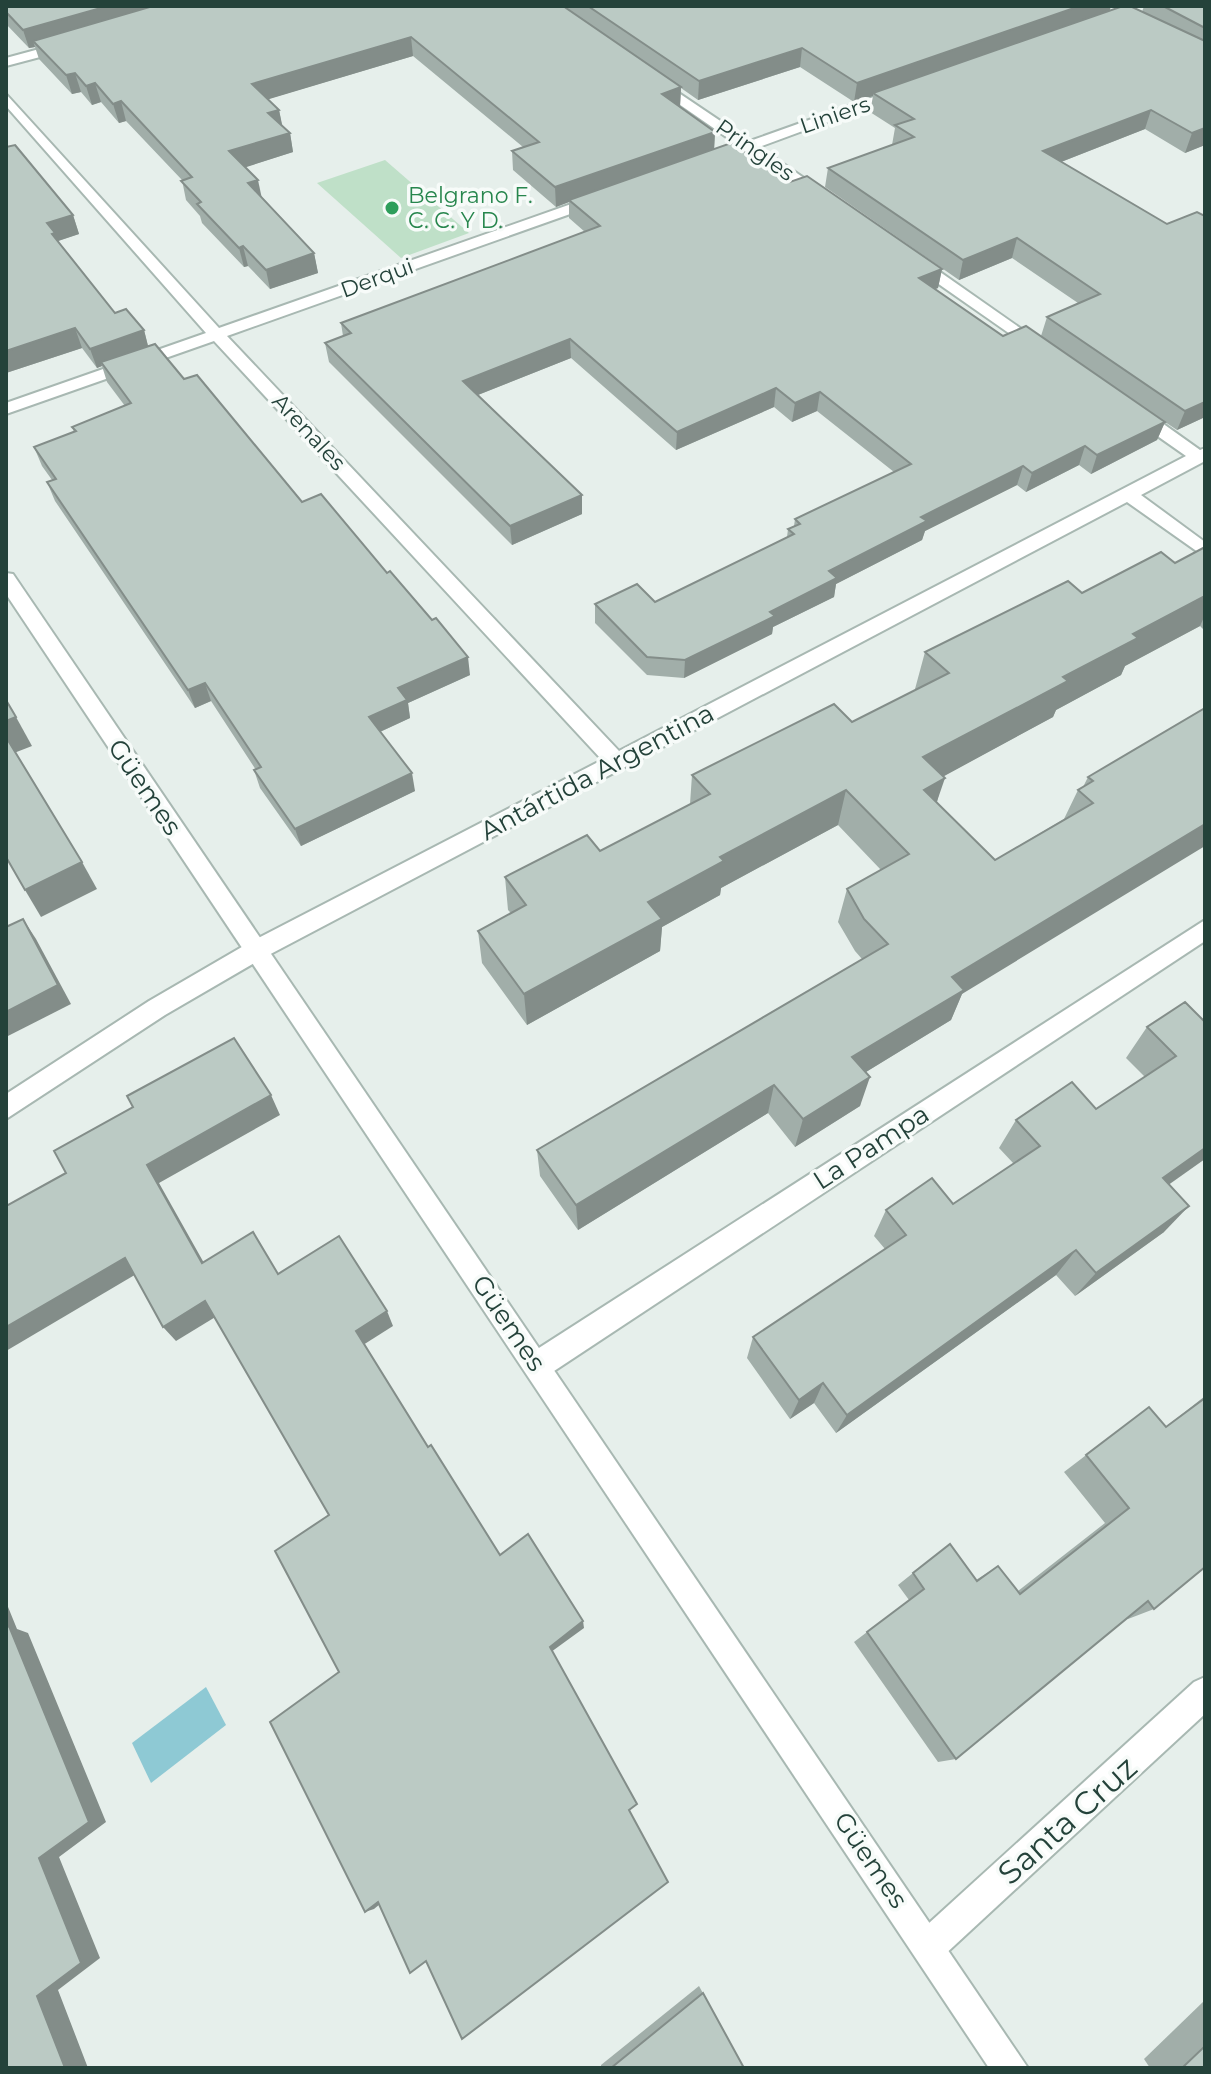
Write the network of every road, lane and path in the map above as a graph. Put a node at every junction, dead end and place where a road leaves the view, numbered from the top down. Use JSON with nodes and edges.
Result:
{"nodes":[{"id":1,"x":83,"y":41,"type":"edge"},
{"id":2,"x":6,"y":62,"type":"edge"},
{"id":3,"x":635,"y":67,"type":"edge"},
{"id":4,"x":913,"y":88,"type":"edge"},
{"id":5,"x":6,"y":98,"type":"edge"},
{"id":6,"x":748,"y":146,"type":"junction"},
{"id":7,"x":689,"y":167,"type":"edge"},
{"id":8,"x":615,"y":193,"type":"edge"},
{"id":9,"x":838,"y":208,"type":"edge"},
{"id":10,"x":903,"y":252,"type":"edge"},
{"id":11,"x":217,"y":335,"type":"junction"},
{"id":12,"x":1057,"y":359,"type":"edge"},
{"id":13,"x":1122,"y":403,"type":"edge"},
{"id":14,"x":6,"y":409,"type":"edge"},
{"id":15,"x":1202,"y":455,"type":"edge"},
{"id":16,"x":1128,"y":494,"type":"junction"},
{"id":17,"x":1205,"y":551,"type":"edge"},
{"id":18,"x":6,"y":579,"type":"edge"},
{"id":19,"x":616,"y":762,"type":"junction"},
{"id":20,"x":1205,"y":929,"type":"edge"},
{"id":21,"x":255,"y":951,"type":"junction"},
{"id":22,"x":6,"y":1108,"type":"edge"},
{"id":23,"x":538,"y":1365,"type":"junction"},
{"id":24,"x":1205,"y":1693,"type":"edge"},
{"id":25,"x":929,"y":1946,"type":"junction"},
{"id":26,"x":1010,"y":2068,"type":"edge"}],
"edges":[{"from":1,"to":2,"type":"street"},
{"from":3,"to":6,"type":"street","name":"Pringles"},
{"from":4,"to":6,"type":"street","name":"Liniers"},
{"from":5,"to":11,"type":"street","name":"Arenales"},
{"from":6,"to":7,"type":"street"},
{"from":6,"to":9,"type":"street","name":"Pringles"},
{"from":8,"to":11,"type":"street","name":"Derqui"},
{"from":10,"to":12,"type":"street"},
{"from":11,"to":14,"type":"street","name":"Derqui"},
{"from":11,"to":19,"type":"street","name":"Arenales"},
{"from":13,"to":15,"type":"street"},
{"from":15,"to":16,"type":"street","name":"Antártida Argentina"},
{"from":16,"to":17,"type":"street"},
{"from":16,"to":19,"type":"street","name":"Antártida Argentina"},
{"from":18,"to":21,"type":"street","name":"Güemes"},
{"from":19,"to":21,"type":"street","name":"Antártida Argentina"},
{"from":20,"to":23,"type":"street","name":"La Pampa"},
{"from":21,"to":22,"type":"street","name":"Antártida Argentina"},
{"from":21,"to":23,"type":"street","name":"Güemes"},
{"from":23,"to":25,"type":"street","name":"Güemes"},
{"from":24,"to":25,"type":"street","name":"Santa Cruz"},
{"from":25,"to":26,"type":"street","name":"Güemes"}]}
